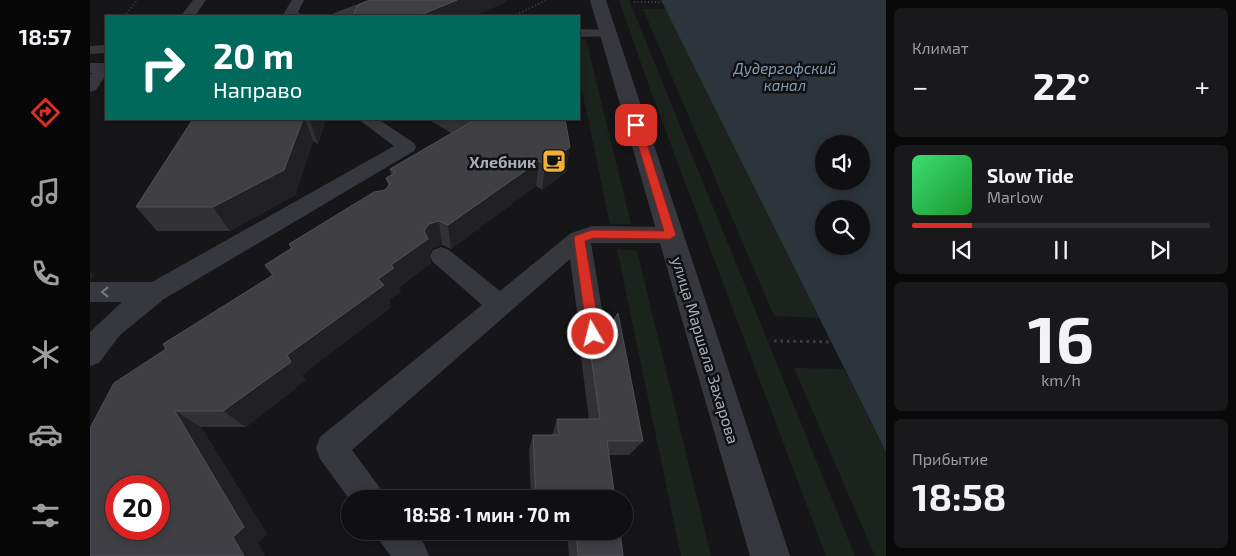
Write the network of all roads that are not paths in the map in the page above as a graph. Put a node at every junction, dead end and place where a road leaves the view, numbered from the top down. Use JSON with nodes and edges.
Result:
{"nodes":[{"id":1,"x":200,"y":0,"type":"edge"},
{"id":2,"x":298,"y":0,"type":"edge"},
{"id":3,"x":381,"y":0,"type":"edge"},
{"id":4,"x":598,"y":0,"type":"edge"},
{"id":5,"x":189,"y":15,"type":"edge"},
{"id":6,"x":294,"y":15,"type":"edge"},
{"id":7,"x":342,"y":15,"type":"edge"},
{"id":8,"x":580,"y":33,"type":"edge"},
{"id":9,"x":608,"y":33,"type":"junction"},
{"id":10,"x":105,"y":49,"type":"edge"},
{"id":11,"x":90,"y":50,"type":"edge"},
{"id":12,"x":100,"y":67,"type":"edge"},
{"id":13,"x":90,"y":87,"type":"edge"},
{"id":14,"x":368,"y":120,"type":"edge"},
{"id":15,"x":670,"y":235,"type":"junction"},
{"id":16,"x":579,"y":239,"type":"junction"},
{"id":17,"x":441,"y":256,"type":"dead end"},
{"id":18,"x":90,"y":292,"type":"edge"},
{"id":19,"x":155,"y":292,"type":"junction"},
{"id":20,"x":500,"y":306,"type":"junction"},
{"id":21,"x":593,"y":334,"type":"edge"},
{"id":22,"x":90,"y":354,"type":"edge"},
{"id":23,"x":362,"y":490,"type":"edge"},
{"id":24,"x":400,"y":540,"type":"edge"},
{"id":25,"x":412,"y":556,"type":"edge"},
{"id":26,"x":770,"y":556,"type":"edge"}],
"edges":[{"from":1,"to":5,"type":"lane"},
{"from":2,"to":6,"type":"lane"},
{"from":3,"to":7,"type":"lane"},
{"from":4,"to":9,"type":"street","name":"улица Маршала Захарова"},
{"from":8,"to":9,"type":"lane"},
{"from":9,"to":15,"type":"street","name":"улица Маршала Захарова"},
{"from":10,"to":11,"type":"lane"},
{"from":12,"to":13,"type":"lane"},
{"from":14,"to":19,"type":"lane"},
{"from":15,"to":16,"type":"lane"},
{"from":15,"to":26,"type":"street","name":"улица Маршала Захарова"},
{"from":16,"to":20,"type":"lane"},
{"from":16,"to":21,"type":"lane"},
{"from":17,"to":20,"type":"lane"},
{"from":19,"to":18,"type":"lane","one_way":true},
{"from":19,"to":22,"type":"lane"},
{"from":20,"to":23,"type":"lane"},
{"from":24,"to":25,"type":"lane"}]}
